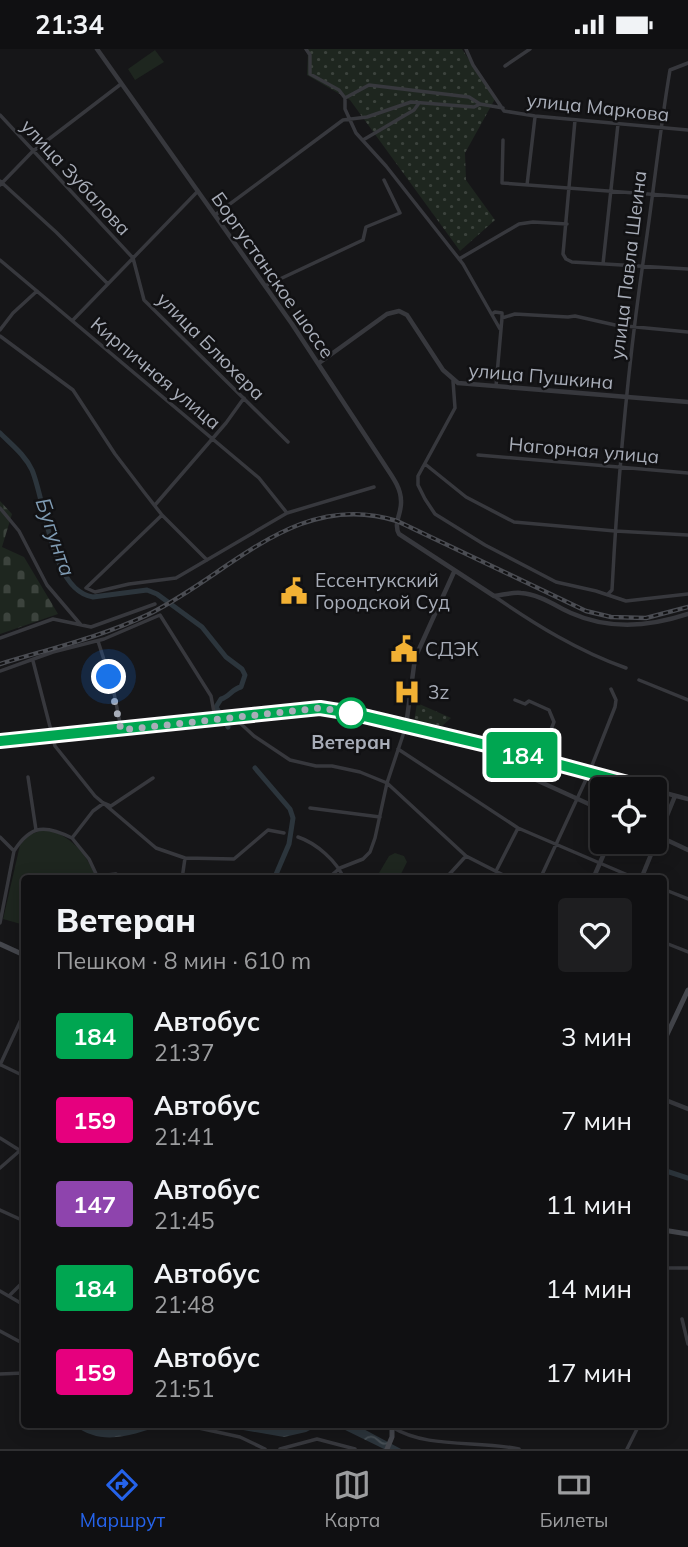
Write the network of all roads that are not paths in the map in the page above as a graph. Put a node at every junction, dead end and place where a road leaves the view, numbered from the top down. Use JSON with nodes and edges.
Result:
{"nodes":[{"id":1,"x":97,"y":49,"type":"edge"},
{"id":2,"x":306,"y":49,"type":"edge"},
{"id":3,"x":466,"y":49,"type":"edge"},
{"id":4,"x":530,"y":49,"type":"edge"},
{"id":5,"x":688,"y":63,"type":"edge"},
{"id":6,"x":505,"y":67,"type":"dead end"},
{"id":7,"x":121,"y":84,"type":"junction"},
{"id":8,"x":345,"y":98,"type":"junction"},
{"id":9,"x":419,"y":103,"type":"junction"},
{"id":10,"x":480,"y":104,"type":"junction"},
{"id":11,"x":504,"y":109,"type":"junction"},
{"id":12,"x":0,"y":115,"type":"edge"},
{"id":13,"x":535,"y":116,"type":"junction"},
{"id":14,"x":349,"y":118,"type":"junction"},
{"id":15,"x":575,"y":120,"type":"junction"},
{"id":16,"x":618,"y":124,"type":"junction"},
{"id":17,"x":660,"y":128,"type":"junction"},
{"id":18,"x":688,"y":130,"type":"edge"},
{"id":19,"x":362,"y":140,"type":"junction"},
{"id":20,"x":503,"y":140,"type":"dead end"},
{"id":21,"x":32,"y":152,"type":"junction"},
{"id":22,"x":384,"y":180,"type":"dead end"},
{"id":23,"x":1,"y":183,"type":"edge"},
{"id":24,"x":527,"y":185,"type":"junction"},
{"id":25,"x":570,"y":189,"type":"junction"},
{"id":26,"x":198,"y":191,"type":"junction"},
{"id":27,"x":609,"y":191,"type":"junction"},
{"id":28,"x":652,"y":194,"type":"junction"},
{"id":29,"x":688,"y":197,"type":"edge"},
{"id":30,"x":215,"y":215,"type":"junction"},
{"id":31,"x":567,"y":223,"type":"junction"},
{"id":32,"x":133,"y":258,"type":"junction"},
{"id":33,"x":459,"y":259,"type":"junction"},
{"id":34,"x":0,"y":260,"type":"edge"},
{"id":35,"x":603,"y":264,"type":"junction"},
{"id":36,"x":642,"y":266,"type":"junction"},
{"id":37,"x":688,"y":269,"type":"edge"},
{"id":38,"x":108,"y":284,"type":"junction"},
{"id":39,"x":265,"y":286,"type":"junction"},
{"id":40,"x":37,"y":291,"type":"junction"},
{"id":41,"x":492,"y":314,"type":"junction"},
{"id":42,"x":502,"y":318,"type":"junction"},
{"id":43,"x":72,"y":321,"type":"junction"},
{"id":44,"x":634,"y":326,"type":"junction"},
{"id":45,"x":500,"y":329,"type":"junction"},
{"id":46,"x":0,"y":330,"type":"edge"},
{"id":47,"x":688,"y":332,"type":"edge"},
{"id":48,"x":0,"y":336,"type":"edge"},
{"id":49,"x":318,"y":363,"type":"junction"},
{"id":50,"x":453,"y":381,"type":"junction"},
{"id":51,"x":496,"y":386,"type":"junction"},
{"id":52,"x":627,"y":397,"type":"junction"},
{"id":53,"x":244,"y":398,"type":"junction"},
{"id":54,"x":688,"y":402,"type":"edge"},
{"id":55,"x":213,"y":438,"type":"junction"},
{"id":56,"x":288,"y":442,"type":"dead end"},
{"id":57,"x":478,"y":455,"type":"dead end"},
{"id":58,"x":425,"y":464,"type":"junction"},
{"id":59,"x":619,"y":468,"type":"junction"},
{"id":60,"x":688,"y":473,"type":"edge"},
{"id":61,"x":374,"y":487,"type":"dead end"},
{"id":62,"x":155,"y":505,"type":"junction"},
{"id":63,"x":0,"y":508,"type":"edge"},
{"id":64,"x":287,"y":513,"type":"junction"},
{"id":65,"x":162,"y":515,"type":"junction"},
{"id":66,"x":615,"y":531,"type":"junction"},
{"id":67,"x":688,"y":535,"type":"edge"},
{"id":68,"x":206,"y":560,"type":"junction"},
{"id":69,"x":454,"y":572,"type":"junction"},
{"id":70,"x":612,"y":590,"type":"junction"},
{"id":71,"x":608,"y":594,"type":"junction"},
{"id":72,"x":688,"y":594,"type":"edge"},
{"id":73,"x":494,"y":596,"type":"junction"},
{"id":74,"x":614,"y":596,"type":"junction"},
{"id":75,"x":155,"y":604,"type":"dead end"},
{"id":76,"x":688,"y":614,"type":"edge"},
{"id":77,"x":83,"y":626,"type":"junction"},
{"id":78,"x":0,"y":638,"type":"edge"},
{"id":79,"x":98,"y":641,"type":"junction"},
{"id":80,"x":33,"y":661,"type":"junction"},
{"id":81,"x":626,"y":667,"type":"dead end"},
{"id":82,"x":0,"y":671,"type":"edge"},
{"id":83,"x":639,"y":680,"type":"dead end"},
{"id":84,"x":611,"y":689,"type":"dead end"},
{"id":85,"x":515,"y":700,"type":"dead end"},
{"id":86,"x":688,"y":700,"type":"edge"},
{"id":87,"x":239,"y":717,"type":"junction"},
{"id":88,"x":215,"y":720,"type":"junction"},
{"id":89,"x":406,"y":726,"type":"junction"},
{"id":90,"x":121,"y":730,"type":"junction"},
{"id":91,"x":52,"y":737,"type":"junction"},
{"id":92,"x":0,"y":741,"type":"edge"},
{"id":93,"x":486,"y":745,"type":"junction"},
{"id":94,"x":398,"y":749,"type":"junction"},
{"id":95,"x":517,"y":754,"type":"junction"},
{"id":96,"x":539,"y":760,"type":"junction"},
{"id":97,"x":512,"y":769,"type":"junction"},
{"id":98,"x":589,"y":773,"type":"junction"},
{"id":99,"x":29,"y":777,"type":"dead end"},
{"id":100,"x":602,"y":777,"type":"edge"},
{"id":101,"x":153,"y":778,"type":"dead end"},
{"id":102,"x":387,"y":783,"type":"junction"},
{"id":103,"x":667,"y":794,"type":"edge"},
{"id":104,"x":676,"y":796,"type":"junction"},
{"id":105,"x":577,"y":799,"type":"junction"},
{"id":106,"x":688,"y":799,"type":"edge"},
{"id":107,"x":104,"y":803,"type":"junction"},
{"id":108,"x":590,"y":805,"type":"edge"},
{"id":109,"x":310,"y":808,"type":"dead end"},
{"id":110,"x":667,"y":814,"type":"edge"},
{"id":111,"x":380,"y":817,"type":"junction"},
{"id":112,"x":518,"y":828,"type":"junction"},
{"id":113,"x":36,"y":831,"type":"junction"},
{"id":114,"x":284,"y":833,"type":"dead end"},
{"id":115,"x":0,"y":837,"type":"edge"},
{"id":116,"x":298,"y":837,"type":"dead end"},
{"id":117,"x":72,"y":838,"type":"junction"},
{"id":118,"x":667,"y":840,"type":"edge"},
{"id":119,"x":557,"y":843,"type":"junction"},
{"id":120,"x":688,"y":850,"type":"edge"},
{"id":121,"x":14,"y":851,"type":"junction"},
{"id":122,"x":604,"y":854,"type":"edge"},
{"id":123,"x":649,"y":854,"type":"edge"},
{"id":124,"x":466,"y":856,"type":"junction"},
{"id":125,"x":185,"y":858,"type":"junction"},
{"id":126,"x":600,"y":862,"type":"junction"},
{"id":127,"x":340,"y":868,"type":"junction"},
{"id":128,"x":495,"y":872,"type":"junction"},
{"id":129,"x":97,"y":875,"type":"edge"},
{"id":130,"x":183,"y":875,"type":"edge"},
{"id":131,"x":332,"y":875,"type":"edge"},
{"id":132,"x":343,"y":875,"type":"edge"},
{"id":133,"x":449,"y":875,"type":"edge"},
{"id":134,"x":494,"y":875,"type":"edge"},
{"id":135,"x":501,"y":875,"type":"edge"},
{"id":136,"x":542,"y":875,"type":"edge"},
{"id":137,"x":595,"y":875,"type":"edge"},
{"id":138,"x":630,"y":875,"type":"edge"},
{"id":139,"x":641,"y":875,"type":"edge"},
{"id":140,"x":0,"y":880,"type":"edge"},
{"id":141,"x":8,"y":884,"type":"junction"},
{"id":142,"x":667,"y":891,"type":"edge"},
{"id":143,"x":688,"y":899,"type":"edge"},
{"id":144,"x":0,"y":923,"type":"edge"},
{"id":145,"x":0,"y":944,"type":"edge"},
{"id":146,"x":667,"y":944,"type":"edge"},
{"id":147,"x":688,"y":952,"type":"edge"},
{"id":148,"x":21,"y":954,"type":"edge"},
{"id":149,"x":687,"y":993,"type":"edge"},
{"id":150,"x":21,"y":1019,"type":"edge"},
{"id":151,"x":667,"y":1035,"type":"edge"},
{"id":152,"x":0,"y":1064,"type":"edge"},
{"id":153,"x":21,"y":1074,"type":"edge"},
{"id":154,"x":667,"y":1101,"type":"edge"},
{"id":155,"x":688,"y":1109,"type":"edge"},
{"id":156,"x":0,"y":1138,"type":"edge"},
{"id":157,"x":21,"y":1151,"type":"edge"},
{"id":158,"x":21,"y":1153,"type":"edge"},
{"id":159,"x":0,"y":1168,"type":"edge"},
{"id":160,"x":0,"y":1210,"type":"edge"},
{"id":161,"x":21,"y":1220,"type":"edge"},
{"id":162,"x":667,"y":1231,"type":"edge"},
{"id":163,"x":688,"y":1234,"type":"edge"},
{"id":164,"x":667,"y":1268,"type":"edge"},
{"id":165,"x":688,"y":1268,"type":"edge"},
{"id":166,"x":21,"y":1284,"type":"edge"},
{"id":167,"x":0,"y":1291,"type":"edge"},
{"id":168,"x":9,"y":1296,"type":"junction"},
{"id":169,"x":21,"y":1303,"type":"edge"},
{"id":170,"x":682,"y":1319,"type":"dead end"},
{"id":171,"x":0,"y":1331,"type":"edge"},
{"id":172,"x":21,"y":1342,"type":"edge"},
{"id":173,"x":688,"y":1344,"type":"edge"},
{"id":174,"x":21,"y":1373,"type":"edge"},
{"id":175,"x":0,"y":1374,"type":"edge"},
{"id":176,"x":199,"y":1428,"type":"edge"},
{"id":177,"x":391,"y":1428,"type":"edge"},
{"id":178,"x":394,"y":1428,"type":"edge"},
{"id":179,"x":637,"y":1428,"type":"edge"},
{"id":180,"x":259,"y":1447,"type":"edge"},
{"id":181,"x":265,"y":1449,"type":"edge"},
{"id":182,"x":280,"y":1449,"type":"edge"},
{"id":183,"x":355,"y":1449,"type":"edge"},
{"id":184,"x":387,"y":1449,"type":"edge"},
{"id":185,"x":519,"y":1449,"type":"edge"},
{"id":186,"x":626,"y":1449,"type":"edge"}],
"edges":[{"from":1,"to":7,"type":"street","name":"Боргустанское шоссе"},
{"from":2,"to":8,"type":"street"},
{"from":3,"to":11,"type":"street"},
{"from":4,"to":6,"type":"street"},
{"from":5,"to":17,"type":"street","name":"улица Павла Шеина"},
{"from":7,"to":21,"type":"street"},
{"from":7,"to":26,"type":"street","name":"Боргустанское шоссе"},
{"from":8,"to":10,"type":"street"},
{"from":8,"to":14,"type":"street"},
{"from":9,"to":10,"type":"street"},
{"from":9,"to":14,"type":"street"},
{"from":9,"to":19,"type":"street"},
{"from":10,"to":11,"type":"street","name":"улица Маркова"},
{"from":11,"to":13,"type":"street","name":"улица Маркова"},
{"from":12,"to":21,"type":"street","name":"улица Зубалова"},
{"from":13,"to":15,"type":"street","name":"улица Маркова"},
{"from":13,"to":24,"type":"street"},
{"from":14,"to":19,"type":"street"},
{"from":14,"to":30,"type":"street"},
{"from":15,"to":16,"type":"street","name":"улица Маркова"},
{"from":15,"to":25,"type":"street"},
{"from":16,"to":17,"type":"street","name":"улица Маркова"},
{"from":16,"to":27,"type":"street"},
{"from":17,"to":18,"type":"street","name":"улица Маркова"},
{"from":17,"to":28,"type":"street","name":"улица Павла Шеина"},
{"from":19,"to":33,"type":"street"},
{"from":20,"to":24,"type":"street"},
{"from":21,"to":23,"type":"street"},
{"from":21,"to":32,"type":"street","name":"улица Зубалова"},
{"from":22,"to":39,"type":"street"},
{"from":23,"to":38,"type":"street"},
{"from":24,"to":25,"type":"street"},
{"from":25,"to":27,"type":"street"},
{"from":25,"to":31,"type":"street"},
{"from":26,"to":30,"type":"street","name":"Боргустанское шоссе"},
{"from":26,"to":32,"type":"street"},
{"from":27,"to":28,"type":"street"},
{"from":27,"to":35,"type":"street"},
{"from":28,"to":29,"type":"street"},
{"from":28,"to":36,"type":"street","name":"улица Павла Шеина"},
{"from":30,"to":39,"type":"street","name":"Боргустанское шоссе"},
{"from":31,"to":33,"type":"street"},
{"from":31,"to":35,"type":"street"},
{"from":32,"to":38,"type":"street"},
{"from":32,"to":53,"type":"street","name":"улица Блюхера"},
{"from":33,"to":41,"type":"street"},
{"from":34,"to":40,"type":"street","name":"Кирпичная улица"},
{"from":35,"to":36,"type":"street"},
{"from":36,"to":37,"type":"street"},
{"from":36,"to":44,"type":"street","name":"улица Павла Шеина"},
{"from":38,"to":43,"type":"street"},
{"from":39,"to":49,"type":"street","name":"Боргустанское шоссе"},
{"from":40,"to":43,"type":"street","name":"Кирпичная улица"},
{"from":40,"to":46,"type":"street"},
{"from":41,"to":42,"type":"street"},
{"from":41,"to":45,"type":"street"},
{"from":42,"to":44,"type":"street"},
{"from":42,"to":45,"type":"street"},
{"from":43,"to":55,"type":"street","name":"Кирпичная улица"},
{"from":44,"to":47,"type":"street"},
{"from":44,"to":52,"type":"street","name":"улица Павла Шеина"},
{"from":45,"to":51,"type":"street"},
{"from":48,"to":62,"type":"street"},
{"from":49,"to":50,"type":"street","name":"улица Пушкина"},
{"from":49,"to":69,"type":"street","name":"Боргустанское шоссе"},
{"from":50,"to":51,"type":"street","name":"улица Пушкина"},
{"from":50,"to":58,"type":"street"},
{"from":51,"to":52,"type":"street","name":"улица Пушкина"},
{"from":52,"to":54,"type":"street","name":"улица Пушкина"},
{"from":52,"to":59,"type":"street","name":"улица Павла Шеина"},
{"from":53,"to":55,"type":"street"},
{"from":53,"to":56,"type":"street","name":"улица Блюхера"},
{"from":55,"to":62,"type":"street"},
{"from":55,"to":64,"type":"street","name":"Кирпичная улица"},
{"from":57,"to":59,"type":"street","name":"Нагорная улица"},
{"from":58,"to":66,"type":"street"},
{"from":58,"to":71,"type":"street"},
{"from":59,"to":60,"type":"street","name":"Нагорная улица"},
{"from":59,"to":66,"type":"street","name":"улица Павла Шеина"},
{"from":61,"to":64,"type":"street"},
{"from":62,"to":65,"type":"street"},
{"from":63,"to":77,"type":"street"},
{"from":64,"to":68,"type":"street"},
{"from":65,"to":68,"type":"street"},
{"from":65,"to":68,"type":"street"},
{"from":66,"to":67,"type":"street"},
{"from":66,"to":70,"type":"street","name":"улица Павла Шеина"},
{"from":69,"to":73,"type":"street"},
{"from":69,"to":89,"type":"street"},
{"from":70,"to":71,"type":"street"},
{"from":70,"to":74,"type":"street","name":"улица Павла Шеина"},
{"from":71,"to":74,"type":"street"},
{"from":72,"to":74,"type":"street"},
{"from":73,"to":76,"type":"street"},
{"from":73,"to":81,"type":"street"},
{"from":75,"to":77,"type":"street"},
{"from":77,"to":78,"type":"street"},
{"from":79,"to":80,"type":"street"},
{"from":79,"to":88,"type":"street"},
{"from":79,"to":90,"type":"street"},
{"from":80,"to":82,"type":"street"},
{"from":80,"to":91,"type":"street"},
{"from":83,"to":86,"type":"street"},
{"from":84,"to":98,"type":"street"},
{"from":85,"to":96,"type":"street"},
{"from":87,"to":88,"type":"street"},
{"from":87,"to":89,"type":"street"},
{"from":87,"to":102,"type":"street"},
{"from":88,"to":90,"type":"street"},
{"from":89,"to":93,"type":"street"},
{"from":89,"to":94,"type":"street"},
{"from":90,"to":91,"type":"street"},
{"from":91,"to":92,"type":"street"},
{"from":91,"to":107,"type":"street"},
{"from":93,"to":95,"type":"street"},
{"from":93,"to":97,"type":"street"},
{"from":94,"to":102,"type":"street"},
{"from":94,"to":112,"type":"street"},
{"from":95,"to":96,"type":"street"},
{"from":95,"to":97,"type":"street"},
{"from":96,"to":98,"type":"street"},
{"from":97,"to":105,"type":"street"},
{"from":98,"to":100,"type":"street"},
{"from":98,"to":105,"type":"street"},
{"from":99,"to":113,"type":"street"},
{"from":101,"to":107,"type":"street"},
{"from":102,"to":111,"type":"street"},
{"from":102,"to":124,"type":"street"},
{"from":103,"to":104,"type":"street"},
{"from":104,"to":106,"type":"street"},
{"from":104,"to":110,"type":"street"},
{"from":105,"to":108,"type":"street"},
{"from":105,"to":119,"type":"street"},
{"from":107,"to":117,"type":"street"},
{"from":107,"to":125,"type":"street"},
{"from":109,"to":111,"type":"street"},
{"from":111,"to":127,"type":"street"},
{"from":112,"to":119,"type":"street"},
{"from":112,"to":128,"type":"street"},
{"from":113,"to":117,"type":"street"},
{"from":113,"to":121,"type":"street"},
{"from":114,"to":125,"type":"street"},
{"from":115,"to":121,"type":"street"},
{"from":116,"to":127,"type":"street"},
{"from":117,"to":129,"type":"street"},
{"from":118,"to":120,"type":"street"},
{"from":119,"to":126,"type":"street"},
{"from":119,"to":136,"type":"street"},
{"from":121,"to":141,"type":"street"},
{"from":122,"to":126,"type":"street"},
{"from":123,"to":139,"type":"street"},
{"from":124,"to":128,"type":"street"},
{"from":124,"to":133,"type":"street"},
{"from":125,"to":130,"type":"street"},
{"from":126,"to":137,"type":"street"},
{"from":126,"to":138,"type":"street"},
{"from":127,"to":131,"type":"street"},
{"from":127,"to":132,"type":"street"},
{"from":128,"to":134,"type":"street"},
{"from":128,"to":135,"type":"street"},
{"from":140,"to":141,"type":"street"},
{"from":141,"to":144,"type":"street"},
{"from":142,"to":143,"type":"street"},
{"from":145,"to":148,"type":"main road"},
{"from":146,"to":147,"type":"street"},
{"from":149,"to":151,"type":"main road"},
{"from":150,"to":152,"type":"street"},
{"from":152,"to":153,"type":"street"},
{"from":154,"to":155,"type":"street"},
{"from":156,"to":157,"type":"street"},
{"from":158,"to":159,"type":"street"},
{"from":160,"to":161,"type":"street"},
{"from":162,"to":163,"type":"main road"},
{"from":164,"to":165,"type":"street"},
{"from":166,"to":168,"type":"street"},
{"from":167,"to":168,"type":"street"},
{"from":168,"to":169,"type":"street"},
{"from":170,"to":173,"type":"street"},
{"from":171,"to":172,"type":"street"},
{"from":174,"to":175,"type":"street"},
{"from":176,"to":180,"type":"street"},
{"from":177,"to":184,"type":"main road"},
{"from":178,"to":185,"type":"street"},
{"from":179,"to":186,"type":"street"},
{"from":180,"to":181,"type":"street"},
{"from":182,"to":183,"type":"street"}]}
